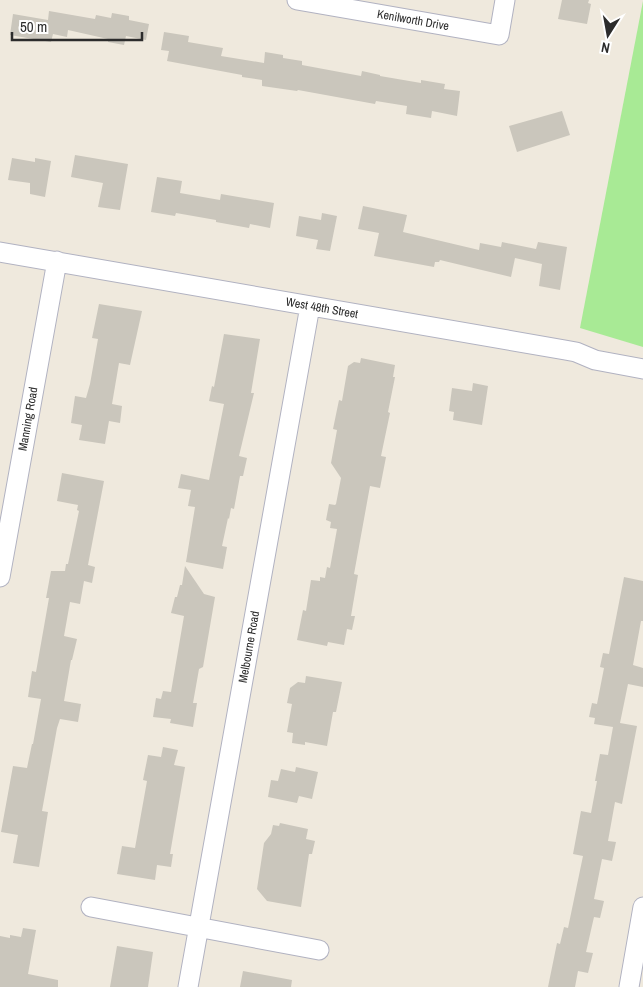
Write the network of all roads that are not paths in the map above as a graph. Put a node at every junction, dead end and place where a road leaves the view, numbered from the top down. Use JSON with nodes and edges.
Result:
{"nodes":[{"id":1,"x":297,"y":0,"type":"edge"},
{"id":2,"x":505,"y":0,"type":"edge"},
{"id":3,"x":0,"y":252,"type":"edge"},
{"id":4,"x":57,"y":261,"type":"junction"},
{"id":5,"x":310,"y":306,"type":"junction"},
{"id":6,"x":643,"y":369,"type":"edge"},
{"id":7,"x":0,"y":577,"type":"edge"},
{"id":8,"x":91,"y":907,"type":"dead end"},
{"id":9,"x":642,"y":919,"type":"edge"},
{"id":10,"x":198,"y":927,"type":"junction"},
{"id":11,"x":320,"y":950,"type":"dead end"},
{"id":12,"x":188,"y":987,"type":"edge"},
{"id":13,"x":629,"y":987,"type":"edge"}],
"edges":[{"from":1,"to":2,"type":"street","name":"Kenilworth Drive"},
{"from":3,"to":4,"type":"street","name":"West 48th Street"},
{"from":4,"to":5,"type":"street","name":"West 48th Street"},
{"from":4,"to":7,"type":"street","name":"Manning Road"},
{"from":5,"to":6,"type":"street","name":"West 48th Street"},
{"from":5,"to":10,"type":"street","name":"Melbourne Road"},
{"from":8,"to":10,"type":"street"},
{"from":9,"to":13,"type":"street"},
{"from":10,"to":11,"type":"street"},
{"from":10,"to":12,"type":"street","name":"Melbourne Road"}]}
